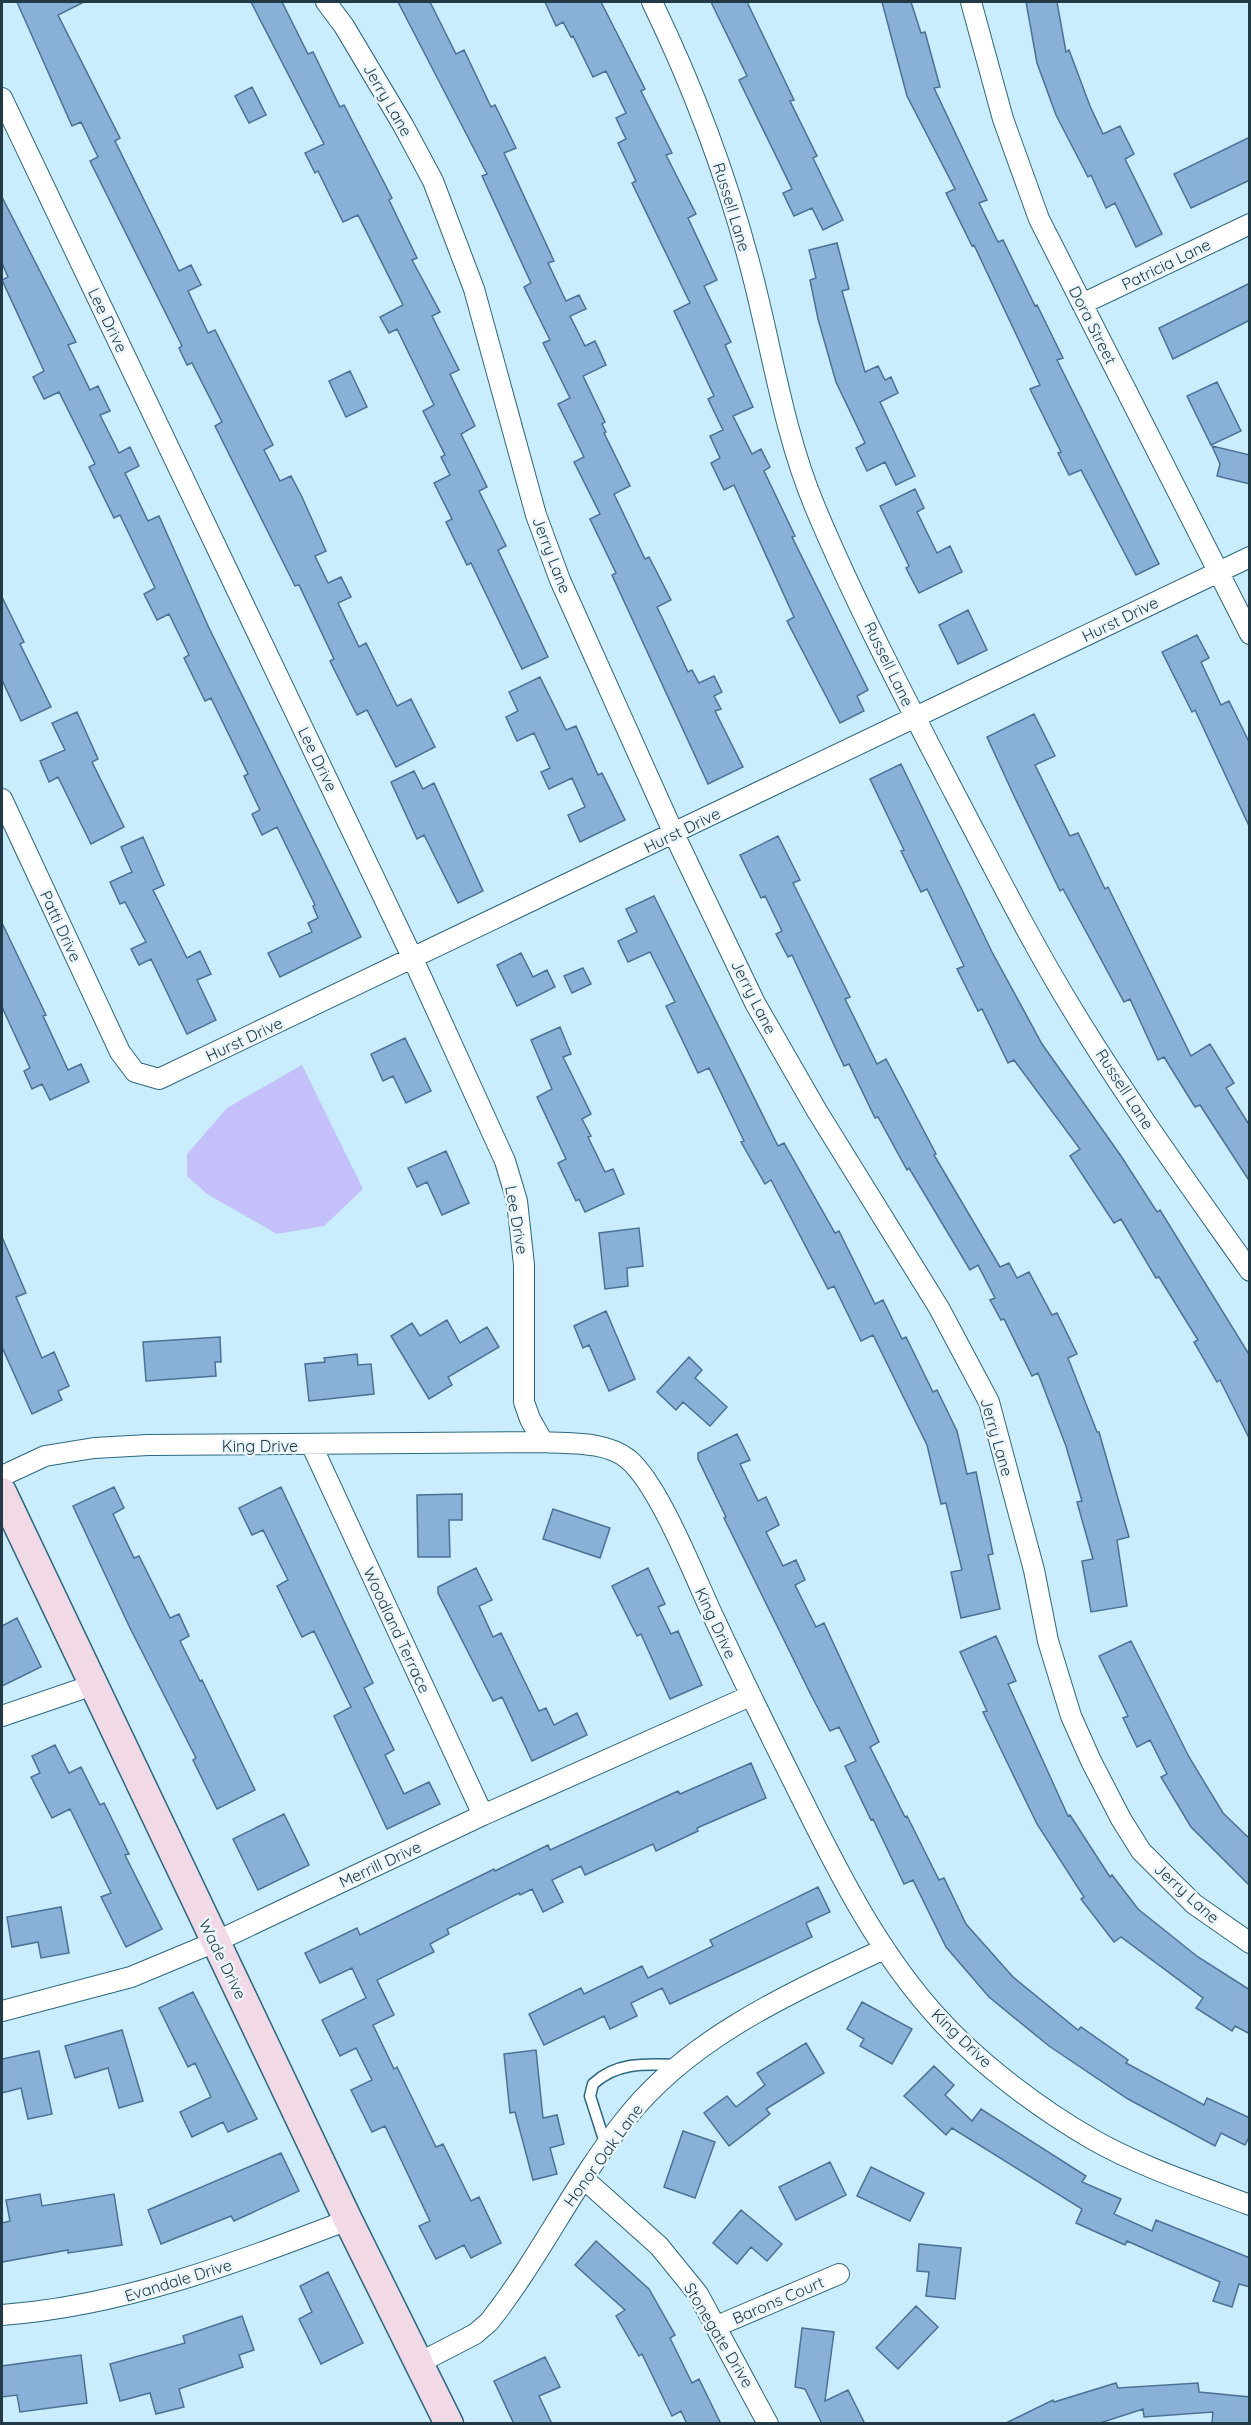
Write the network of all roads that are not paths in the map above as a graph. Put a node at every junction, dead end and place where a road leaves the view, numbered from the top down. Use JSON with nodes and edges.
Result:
{"nodes":[{"id":1,"x":327,"y":2,"type":"edge"},
{"id":2,"x":652,"y":2,"type":"edge"},
{"id":3,"x":971,"y":2,"type":"edge"},
{"id":4,"x":2,"y":98,"type":"edge"},
{"id":5,"x":1250,"y":224,"type":"edge"},
{"id":6,"x":1082,"y":304,"type":"junction"},
{"id":7,"x":1250,"y":557,"type":"edge"},
{"id":8,"x":1219,"y":571,"type":"junction"},
{"id":9,"x":1250,"y":634,"type":"edge"},
{"id":10,"x":916,"y":718,"type":"junction"},
{"id":11,"x":2,"y":800,"type":"edge"},
{"id":12,"x":674,"y":834,"type":"junction"},
{"id":13,"x":413,"y":958,"type":"junction"},
{"id":14,"x":120,"y":1052,"type":"joint"},
{"id":15,"x":1250,"y":1271,"type":"edge"},
{"id":16,"x":543,"y":1442,"type":"junction"},
{"id":17,"x":312,"y":1446,"type":"junction"},
{"id":18,"x":2,"y":1476,"type":"edge"},
{"id":19,"x":2,"y":1492,"type":"edge"},
{"id":20,"x":93,"y":1685,"type":"junction"},
{"id":21,"x":750,"y":1696,"type":"junction"},
{"id":22,"x":2,"y":1716,"type":"edge"},
{"id":23,"x":483,"y":1815,"type":"junction"},
{"id":24,"x":215,"y":1942,"type":"junction"},
{"id":25,"x":1250,"y":1943,"type":"edge"},
{"id":26,"x":884,"y":1949,"type":"junction"},
{"id":27,"x":2,"y":2011,"type":"edge"},
{"id":28,"x":680,"y":2065,"type":"junction"},
{"id":29,"x":606,"y":2146,"type":"junction"},
{"id":30,"x":584,"y":2179,"type":"junction"},
{"id":31,"x":1250,"y":2205,"type":"edge"},
{"id":32,"x":348,"y":2220,"type":"junction"},
{"id":33,"x":838,"y":2274,"type":"dead end"},
{"id":34,"x":2,"y":2315,"type":"edge"},
{"id":35,"x":717,"y":2326,"type":"junction"},
{"id":36,"x":419,"y":2363,"type":"junction"},
{"id":37,"x":449,"y":2424,"type":"edge"},
{"id":38,"x":768,"y":2424,"type":"edge"}],
"edges":[{"from":1,"to":12,"type":"street","name":"Jerry Lane"},
{"from":2,"to":10,"type":"street","name":"Russell Lane"},
{"from":3,"to":6,"type":"street","name":"Dora Street"},
{"from":4,"to":13,"type":"street","name":"Lee Drive"},
{"from":5,"to":6,"type":"street","name":"Patricia Lane"},
{"from":6,"to":8,"type":"street","name":"Dora Street"},
{"from":7,"to":8,"type":"street","name":"Hurst Drive"},
{"from":8,"to":9,"type":"street","name":"Dora Street"},
{"from":8,"to":10,"type":"street","name":"Hurst Drive"},
{"from":10,"to":12,"type":"street","name":"Hurst Drive"},
{"from":10,"to":15,"type":"street","name":"Russell Lane"},
{"from":11,"to":14,"type":"street","name":"Patti Drive"},
{"from":12,"to":13,"type":"street","name":"Hurst Drive"},
{"from":12,"to":25,"type":"street","name":"Jerry Lane"},
{"from":13,"to":14,"type":"street","name":"Hurst Drive"},
{"from":13,"to":16,"type":"street","name":"Lee Drive"},
{"from":16,"to":17,"type":"street","name":"King Drive"},
{"from":16,"to":21,"type":"street","name":"King Drive"},
{"from":17,"to":18,"type":"street","name":"King Drive"},
{"from":17,"to":23,"type":"street","name":"Woodland Terrace"},
{"from":19,"to":20,"type":"street","name":"Wade Drive"},
{"from":20,"to":22,"type":"street"},
{"from":20,"to":24,"type":"street","name":"Wade Drive"},
{"from":21,"to":23,"type":"street","name":"Merrill Drive"},
{"from":21,"to":26,"type":"street","name":"King Drive"},
{"from":23,"to":24,"type":"street","name":"Merrill Drive"},
{"from":24,"to":27,"type":"street","name":"Merrill Drive"},
{"from":24,"to":32,"type":"street","name":"Wade Drive"},
{"from":26,"to":28,"type":"street","name":"Honor Oak Lane"},
{"from":26,"to":31,"type":"street","name":"King Drive"},
{"from":28,"to":29,"type":"street","name":"Honor Oak Lane"},
{"from":28,"to":29,"type":"lane"},
{"from":29,"to":30,"type":"street","name":"Honor Oak Lane"},
{"from":30,"to":35,"type":"street","name":"Stonegate Drive"},
{"from":30,"to":36,"type":"street","name":"Honor Oak Lane"},
{"from":32,"to":34,"type":"street","name":"Evandale Drive"},
{"from":32,"to":36,"type":"street","name":"Wade Drive"},
{"from":33,"to":35,"type":"street","name":"Barons Court"},
{"from":35,"to":38,"type":"street","name":"Stonegate Drive"},
{"from":36,"to":37,"type":"street","name":"Wade Drive"}]}
